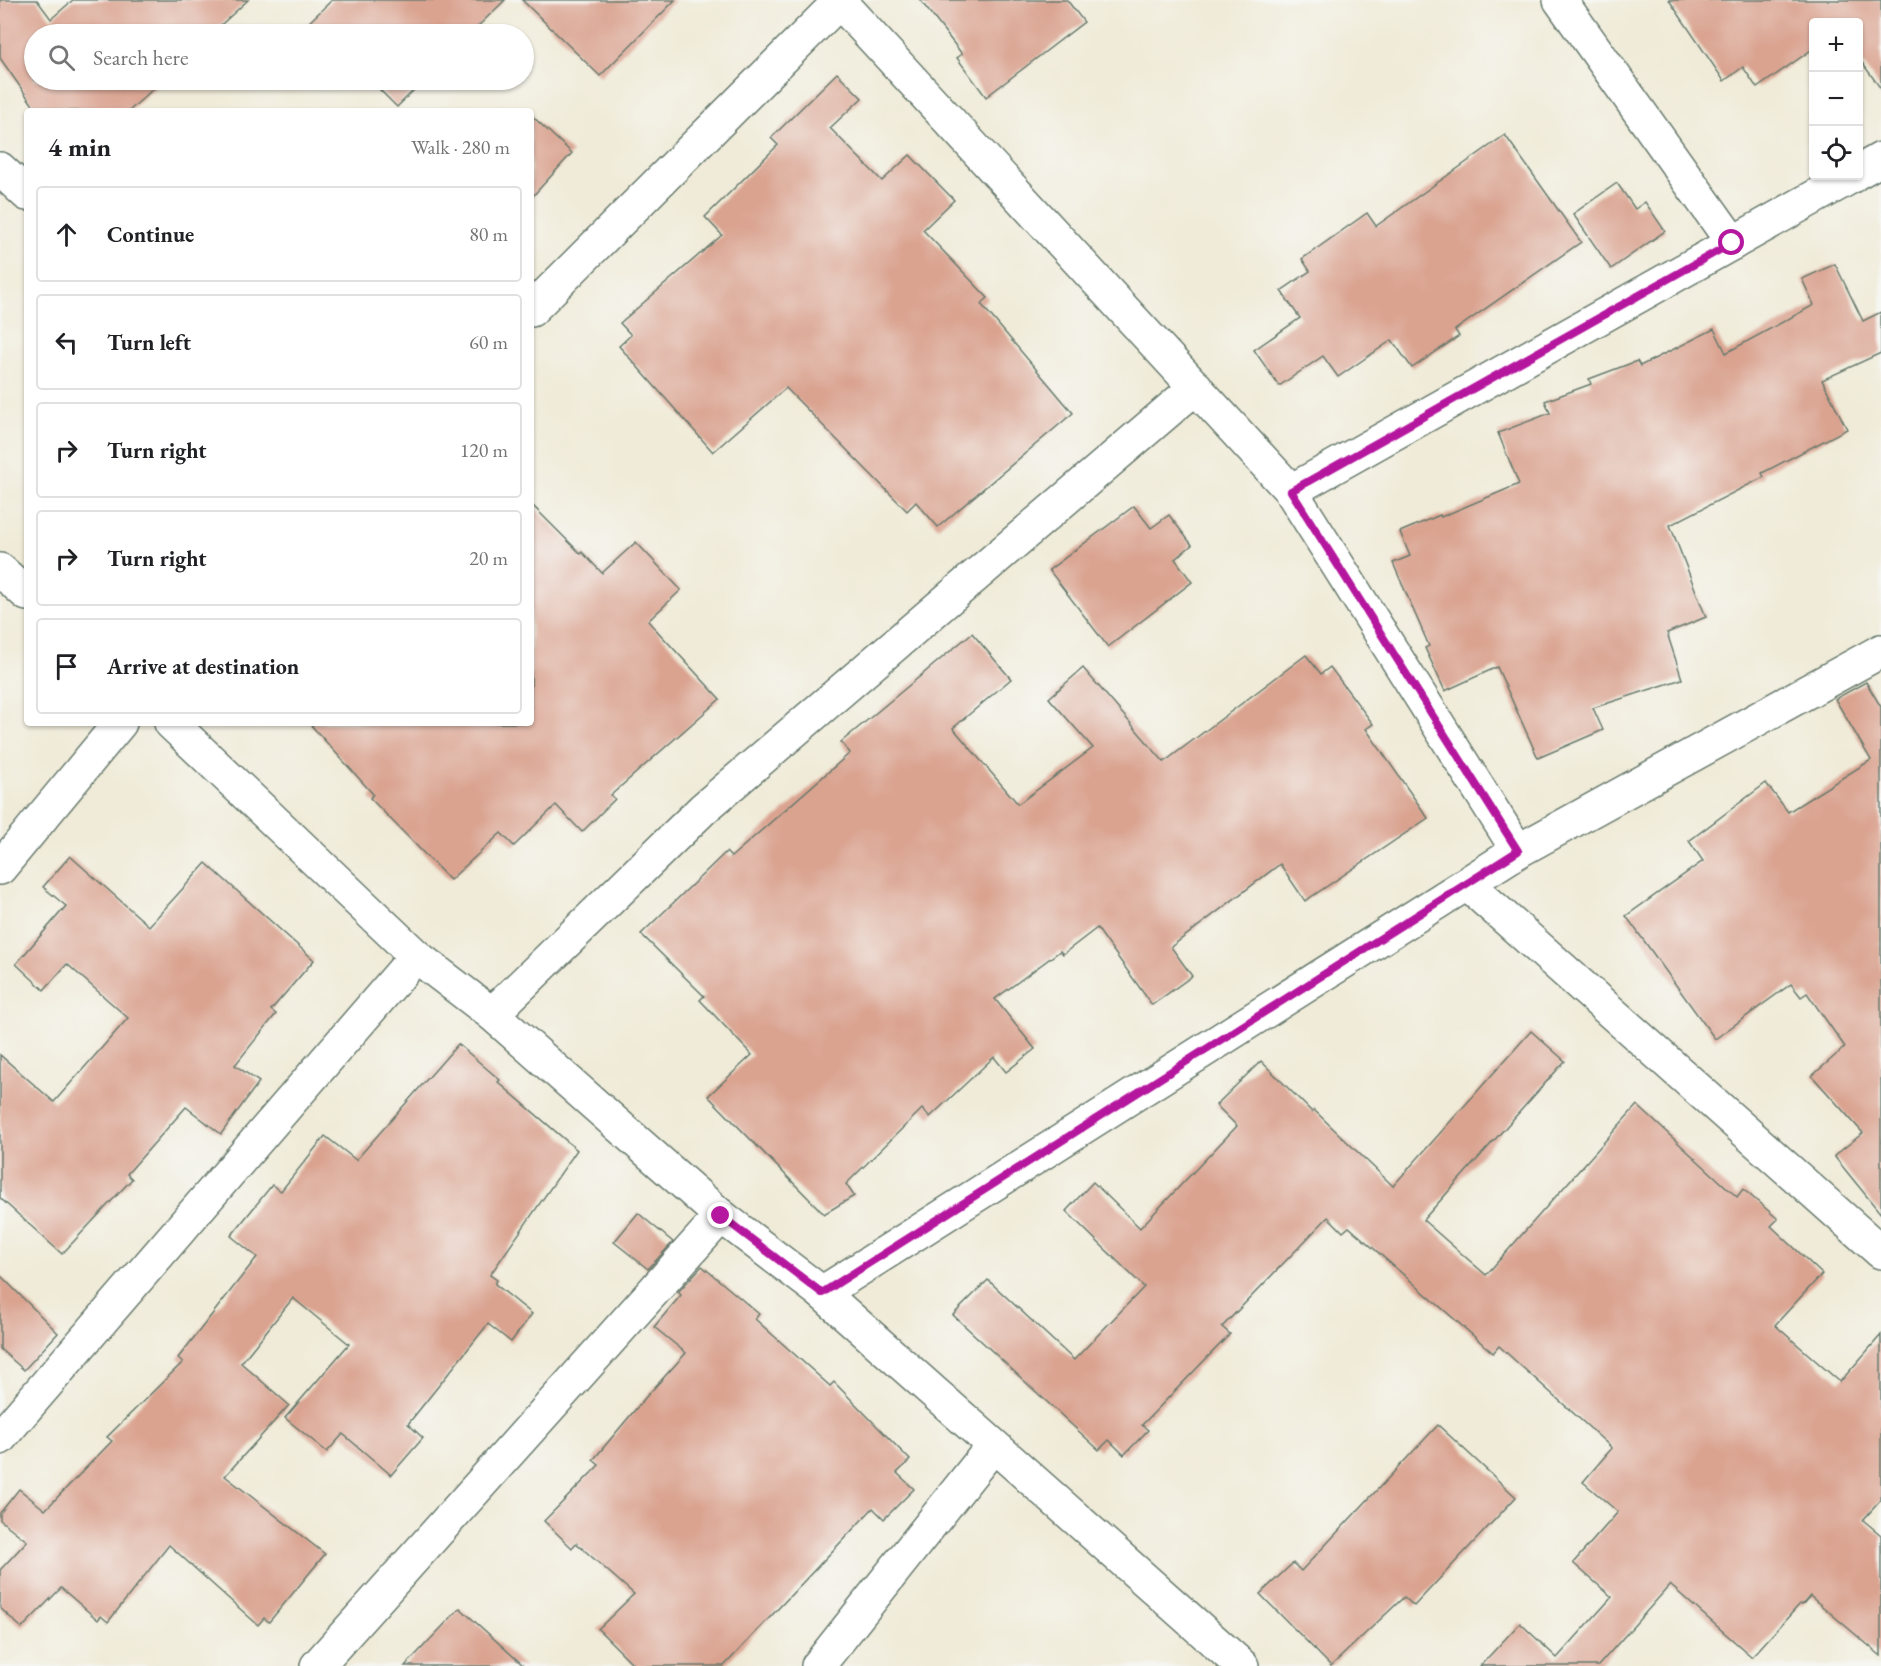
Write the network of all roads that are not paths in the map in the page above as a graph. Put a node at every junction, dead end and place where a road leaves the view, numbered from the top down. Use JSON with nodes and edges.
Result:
{"nodes":[{"id":1,"x":839,"y":0,"type":"edge"},
{"id":2,"x":1560,"y":0,"type":"edge"},
{"id":3,"x":1881,"y":159,"type":"edge"},
{"id":4,"x":0,"y":169,"type":"edge"},
{"id":5,"x":1863,"y":169,"type":"edge"},
{"id":6,"x":1845,"y":180,"type":"edge"},
{"id":7,"x":24,"y":191,"type":"edge"},
{"id":8,"x":1732,"y":243,"type":"junction"},
{"id":9,"x":534,"y":307,"type":"edge"},
{"id":10,"x":1196,"y":387,"type":"junction"},
{"id":11,"x":1291,"y":491,"type":"junction"},
{"id":12,"x":0,"y":570,"type":"edge"},
{"id":13,"x":24,"y":591,"type":"edge"},
{"id":14,"x":1881,"y":651,"type":"edge"},
{"id":15,"x":118,"y":726,"type":"edge"},
{"id":16,"x":174,"y":726,"type":"edge"},
{"id":17,"x":1518,"y":851,"type":"junction"},
{"id":18,"x":0,"y":868,"type":"edge"},
{"id":19,"x":1467,"y":884,"type":"junction"},
{"id":20,"x":416,"y":956,"type":"junction"},
{"id":21,"x":492,"y":1014,"type":"junction"},
{"id":22,"x":721,"y":1216,"type":"junction"},
{"id":23,"x":1881,"y":1252,"type":"edge"},
{"id":24,"x":822,"y":1293,"type":"junction"},
{"id":25,"x":0,"y":1438,"type":"edge"},
{"id":26,"x":993,"y":1446,"type":"junction"},
{"id":27,"x":317,"y":1666,"type":"edge"},
{"id":28,"x":818,"y":1666,"type":"edge"},
{"id":29,"x":1242,"y":1666,"type":"edge"}],
"edges":[{"from":1,"to":9,"type":"street"},
{"from":1,"to":10,"type":"street"},
{"from":2,"to":8,"type":"street"},
{"from":3,"to":5,"type":"street"},
{"from":4,"to":7,"type":"street"},
{"from":6,"to":8,"type":"street"},
{"from":8,"to":11,"type":"street"},
{"from":10,"to":11,"type":"street"},
{"from":10,"to":21,"type":"street"},
{"from":11,"to":17,"type":"street"},
{"from":12,"to":13,"type":"street"},
{"from":14,"to":17,"type":"street"},
{"from":15,"to":18,"type":"street"},
{"from":16,"to":20,"type":"street"},
{"from":17,"to":19,"type":"street"},
{"from":19,"to":23,"type":"street"},
{"from":19,"to":24,"type":"street"},
{"from":20,"to":21,"type":"street"},
{"from":20,"to":25,"type":"street"},
{"from":21,"to":22,"type":"street"},
{"from":22,"to":24,"type":"street"},
{"from":22,"to":27,"type":"street"},
{"from":24,"to":26,"type":"street"},
{"from":26,"to":28,"type":"street"},
{"from":26,"to":29,"type":"street"}]}
